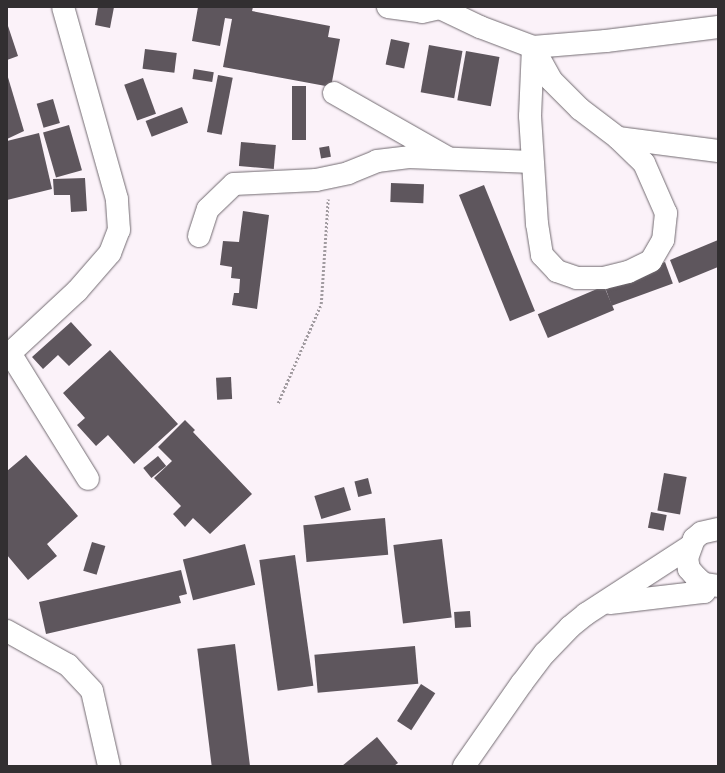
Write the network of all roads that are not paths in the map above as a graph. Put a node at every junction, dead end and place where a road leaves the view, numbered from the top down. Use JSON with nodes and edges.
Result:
{"nodes":[{"id":1,"x":64,"y":7,"type":"edge"},
{"id":2,"x":388,"y":7,"type":"edge"},
{"id":3,"x":439,"y":8,"type":"edge"},
{"id":4,"x":718,"y":27,"type":"edge"},
{"id":5,"x":533,"y":47,"type":"junction"},
{"id":6,"x":334,"y":93,"type":"dead end"},
{"id":7,"x":618,"y":138,"type":"junction"},
{"id":8,"x":718,"y":152,"type":"edge"},
{"id":9,"x":451,"y":159,"type":"junction"},
{"id":10,"x":532,"y":162,"type":"junction"},
{"id":11,"x":199,"y":236,"type":"dead end"},
{"id":12,"x":9,"y":354,"type":"edge"},
{"id":13,"x":88,"y":479,"type":"dead end"},
{"id":14,"x":718,"y":529,"type":"edge"},
{"id":15,"x":689,"y":547,"type":"junction"},
{"id":16,"x":711,"y":585,"type":"edge"},
{"id":17,"x":605,"y":604,"type":"junction"},
{"id":18,"x":7,"y":631,"type":"edge"},
{"id":19,"x":109,"y":766,"type":"edge"},
{"id":20,"x":464,"y":766,"type":"edge"}],
"edges":[{"from":1,"to":12,"type":"street"},
{"from":2,"to":3,"type":"street"},
{"from":3,"to":5,"type":"street"},
{"from":4,"to":5,"type":"street"},
{"from":5,"to":7,"type":"street"},
{"from":5,"to":10,"type":"street"},
{"from":6,"to":9,"type":"street"},
{"from":7,"to":8,"type":"street"},
{"from":7,"to":10,"type":"street"},
{"from":9,"to":10,"type":"street"},
{"from":9,"to":11,"type":"street"},
{"from":12,"to":13,"type":"street"},
{"from":14,"to":15,"type":"street"},
{"from":15,"to":16,"type":"street"},
{"from":15,"to":17,"type":"street"},
{"from":16,"to":17,"type":"street"},
{"from":17,"to":20,"type":"street"},
{"from":18,"to":19,"type":"street"}]}
